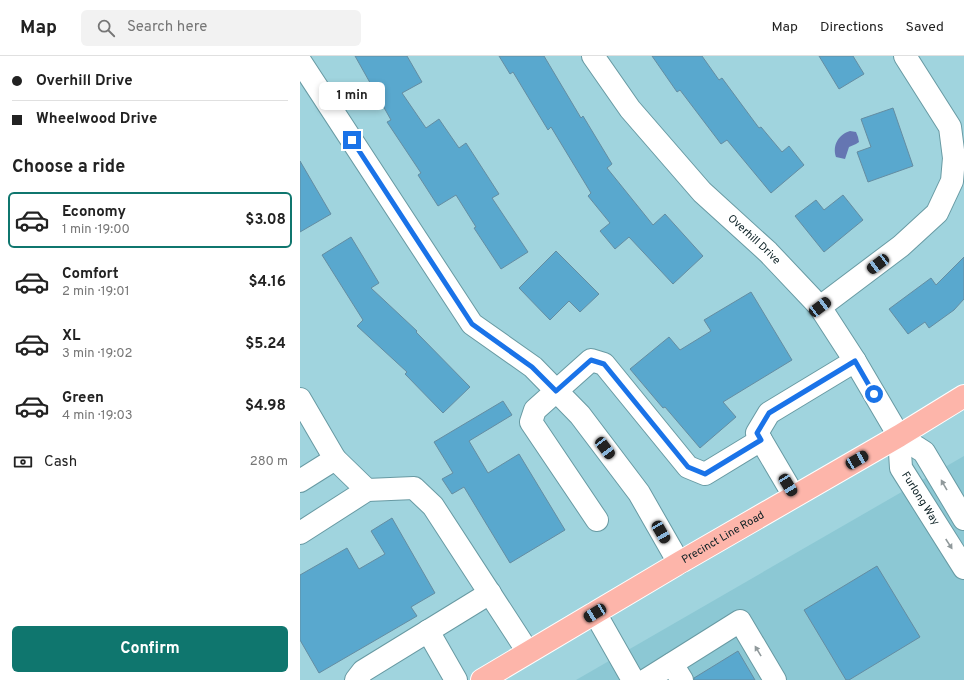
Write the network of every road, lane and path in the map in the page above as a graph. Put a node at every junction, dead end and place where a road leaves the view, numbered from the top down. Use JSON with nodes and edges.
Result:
{"nodes":[{"id":1,"x":593,"y":56,"type":"edge"},
{"id":2,"x":905,"y":56,"type":"edge"},
{"id":3,"x":300,"y":61,"type":"edge"},
{"id":4,"x":820,"y":307,"type":"junction"},
{"id":5,"x":855,"y":361,"type":"junction"},
{"id":6,"x":556,"y":391,"type":"junction"},
{"id":7,"x":964,"y":396,"type":"edge"},
{"id":8,"x":300,"y":399,"type":"edge"},
{"id":9,"x":899,"y":436,"type":"junction"},
{"id":10,"x":761,"y":440,"type":"junction"},
{"id":11,"x":335,"y":459,"type":"junction"},
{"id":12,"x":300,"y":481,"type":"edge"},
{"id":13,"x":367,"y":490,"type":"junction"},
{"id":14,"x":794,"y":496,"type":"junction"},
{"id":15,"x":964,"y":519,"type":"edge"},
{"id":16,"x":597,"y":520,"type":"dead end"},
{"id":17,"x":300,"y":533,"type":"edge"},
{"id":18,"x":679,"y":563,"type":"junction"},
{"id":19,"x":964,"y":568,"type":"edge"},
{"id":20,"x":490,"y":593,"type":"junction"},
{"id":21,"x":595,"y":613,"type":"junction"},
{"id":22,"x":428,"y":631,"type":"junction"},
{"id":23,"x":528,"y":652,"type":"junction"},
{"id":24,"x":677,"y":672,"type":"edge"},
{"id":25,"x":356,"y":680,"type":"edge"},
{"id":26,"x":456,"y":680,"type":"edge"},
{"id":27,"x":482,"y":680,"type":"edge"},
{"id":28,"x":633,"y":680,"type":"edge"},
{"id":29,"x":646,"y":680,"type":"edge"},
{"id":30,"x":775,"y":680,"type":"edge"}],
"edges":[{"from":1,"to":4,"type":"street","name":"Overhill Drive"},
{"from":2,"to":4,"type":"street"},
{"from":3,"to":6,"type":"street"},
{"from":4,"to":5,"type":"street","name":"Overhill Drive"},
{"from":5,"to":9,"type":"street","name":"Overhill Drive"},
{"from":5,"to":10,"type":"street"},
{"from":6,"to":10,"type":"street"},
{"from":6,"to":16,"type":"street"},
{"from":6,"to":18,"type":"street"},
{"from":7,"to":9,"type":"main road","name":"Precinct Line Road"},
{"from":8,"to":11,"type":"street"},
{"from":9,"to":14,"type":"main road","name":"Precinct Line Road"},
{"from":15,"to":9,"type":"street","one_way":true},
{"from":9,"to":19,"type":"street","name":"Furlong Way","one_way":true},
{"from":10,"to":14,"type":"street"},
{"from":11,"to":12,"type":"street"},
{"from":11,"to":13,"type":"street"},
{"from":13,"to":17,"type":"street"},
{"from":13,"to":20,"type":"street"},
{"from":14,"to":18,"type":"main road","name":"Precinct Line Road"},
{"from":18,"to":21,"type":"main road","name":"Precinct Line Road"},
{"from":20,"to":22,"type":"street"},
{"from":20,"to":23,"type":"street"},
{"from":21,"to":23,"type":"main road","name":"Precinct Line Road"},
{"from":21,"to":28,"type":"street"},
{"from":22,"to":25,"type":"street"},
{"from":22,"to":26,"type":"street"},
{"from":23,"to":27,"type":"main road","name":"Precinct Line Road"},
{"from":24,"to":29,"type":"street"},
{"from":30,"to":24,"type":"street","one_way":true}]}
